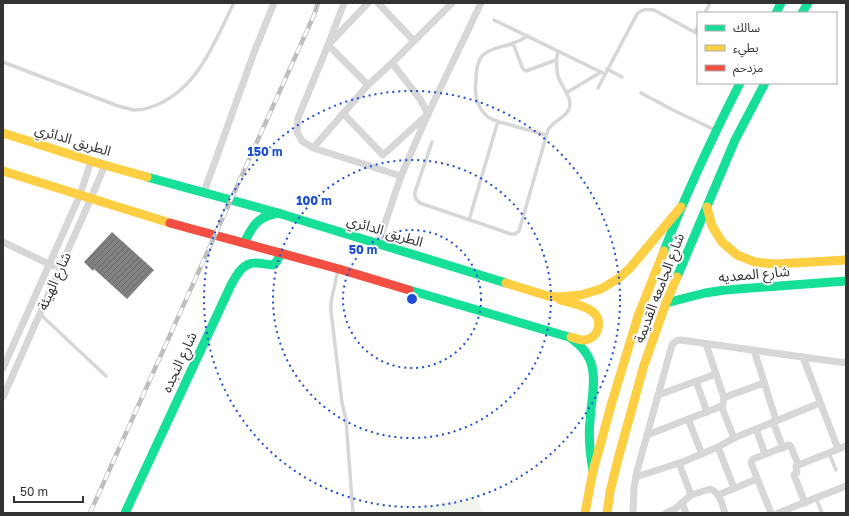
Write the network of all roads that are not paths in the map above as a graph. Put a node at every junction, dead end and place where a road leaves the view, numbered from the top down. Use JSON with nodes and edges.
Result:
{"nodes":[{"id":1,"x":234,"y":3,"type":"edge"},
{"id":2,"x":274,"y":3,"type":"edge"},
{"id":3,"x":344,"y":3,"type":"edge"},
{"id":4,"x":368,"y":3,"type":"edge"},
{"id":5,"x":378,"y":3,"type":"edge"},
{"id":6,"x":452,"y":3,"type":"edge"},
{"id":7,"x":481,"y":3,"type":"edge"},
{"id":8,"x":710,"y":3,"type":"edge"},
{"id":9,"x":781,"y":3,"type":"edge"},
{"id":10,"x":808,"y":3,"type":"edge"},
{"id":11,"x":706,"y":12,"type":"edge"},
{"id":12,"x":776,"y":12,"type":"edge"},
{"id":13,"x":803,"y":12,"type":"edge"},
{"id":14,"x":494,"y":20,"type":"dead end"},
{"id":15,"x":696,"y":33,"type":"edge"},
{"id":16,"x":528,"y":36,"type":"junction"},
{"id":17,"x":414,"y":41,"type":"junction"},
{"id":18,"x":513,"y":43,"type":"junction"},
{"id":19,"x":328,"y":46,"type":"junction"},
{"id":20,"x":558,"y":51,"type":"junction"},
{"id":21,"x":556,"y":60,"type":"junction"},
{"id":22,"x":3,"y":62,"type":"edge"},
{"id":23,"x":392,"y":63,"type":"junction"},
{"id":24,"x":607,"y":69,"type":"junction"},
{"id":25,"x":603,"y":73,"type":"junction"},
{"id":26,"x":622,"y":77,"type":"dead end"},
{"id":27,"x":740,"y":84,"type":"edge"},
{"id":28,"x":765,"y":84,"type":"edge"},
{"id":29,"x":368,"y":85,"type":"junction"},
{"id":30,"x":598,"y":88,"type":"dead end"},
{"id":31,"x":566,"y":93,"type":"junction"},
{"id":32,"x":641,"y":93,"type":"dead end"},
{"id":33,"x":343,"y":113,"type":"junction"},
{"id":34,"x":428,"y":114,"type":"junction"},
{"id":35,"x":498,"y":121,"type":"junction"},
{"id":36,"x":716,"y":131,"type":"junction"},
{"id":37,"x":3,"y":133,"type":"edge"},
{"id":38,"x":546,"y":135,"type":"junction"},
{"id":39,"x":432,"y":142,"type":"dead end"},
{"id":40,"x":313,"y":148,"type":"junction"},
{"id":41,"x":383,"y":155,"type":"junction"},
{"id":42,"x":91,"y":161,"type":"junction"},
{"id":43,"x":105,"y":165,"type":"junction"},
{"id":44,"x":379,"y":169,"type":"junction"},
{"id":45,"x":3,"y":171,"type":"edge"},
{"id":46,"x":401,"y":176,"type":"junction"},
{"id":47,"x":204,"y":192,"type":"junction"},
{"id":48,"x":80,"y":195,"type":"junction"},
{"id":49,"x":91,"y":198,"type":"junction"},
{"id":50,"x":681,"y":207,"type":"junction"},
{"id":51,"x":707,"y":207,"type":"junction"},
{"id":52,"x":278,"y":213,"type":"junction"},
{"id":53,"x":469,"y":220,"type":"junction"},
{"id":54,"x":3,"y":242,"type":"edge"},
{"id":55,"x":244,"y":243,"type":"junction"},
{"id":56,"x":378,"y":244,"type":"junction"},
{"id":57,"x":281,"y":253,"type":"junction"},
{"id":58,"x":846,"y":260,"type":"edge"},
{"id":59,"x":49,"y":264,"type":"junction"},
{"id":60,"x":59,"y":269,"type":"junction"},
{"id":61,"x":339,"y":269,"type":"junction"},
{"id":62,"x":846,"y":281,"type":"edge"},
{"id":63,"x":548,"y":296,"type":"junction"},
{"id":64,"x":666,"y":303,"type":"junction"},
{"id":65,"x":40,"y":313,"type":"junction"},
{"id":66,"x":569,"y":337,"type":"junction"},
{"id":67,"x":706,"y":344,"type":"junction"},
{"id":68,"x":754,"y":350,"type":"junction"},
{"id":69,"x":803,"y":357,"type":"junction"},
{"id":70,"x":846,"y":363,"type":"edge"},
{"id":71,"x":3,"y":368,"type":"edge"},
{"id":72,"x":716,"y":374,"type":"junction"},
{"id":73,"x":106,"y":376,"type":"dead end"},
{"id":74,"x":696,"y":381,"type":"junction"},
{"id":75,"x":764,"y":383,"type":"junction"},
{"id":76,"x":658,"y":395,"type":"junction"},
{"id":77,"x":3,"y":397,"type":"edge"},
{"id":78,"x":724,"y":398,"type":"junction"},
{"id":79,"x":820,"y":403,"type":"junction"},
{"id":80,"x":722,"y":406,"type":"junction"},
{"id":81,"x":707,"y":412,"type":"junction"},
{"id":82,"x":688,"y":419,"type":"junction"},
{"id":83,"x":775,"y":421,"type":"junction"},
{"id":84,"x":756,"y":429,"type":"junction"},
{"id":85,"x":647,"y":435,"type":"junction"},
{"id":86,"x":734,"y":438,"type":"junction"},
{"id":87,"x":846,"y":446,"type":"edge"},
{"id":88,"x":718,"y":447,"type":"junction"},
{"id":89,"x":783,"y":448,"type":"junction"},
{"id":90,"x":838,"y":449,"type":"junction"},
{"id":91,"x":829,"y":452,"type":"junction"},
{"id":92,"x":702,"y":454,"type":"junction"},
{"id":93,"x":765,"y":454,"type":"junction"},
{"id":94,"x":679,"y":463,"type":"junction"},
{"id":95,"x":798,"y":464,"type":"junction"},
{"id":96,"x":836,"y":470,"type":"dead end"},
{"id":97,"x":593,"y":471,"type":"junction"},
{"id":98,"x":636,"y":477,"type":"junction"},
{"id":99,"x":757,"y":479,"type":"junction"},
{"id":100,"x":846,"y":486,"type":"edge"},
{"id":101,"x":734,"y":488,"type":"junction"},
{"id":102,"x":692,"y":495,"type":"junction"},
{"id":103,"x":718,"y":495,"type":"junction"},
{"id":104,"x":816,"y":498,"type":"junction"},
{"id":105,"x":805,"y":502,"type":"junction"},
{"id":106,"x":682,"y":504,"type":"junction"},
{"id":107,"x":125,"y":513,"type":"edge"},
{"id":108,"x":353,"y":513,"type":"edge"},
{"id":109,"x":585,"y":513,"type":"edge"},
{"id":110,"x":607,"y":513,"type":"edge"},
{"id":111,"x":633,"y":513,"type":"edge"},
{"id":112,"x":666,"y":513,"type":"edge"},
{"id":113,"x":686,"y":513,"type":"edge"},
{"id":114,"x":725,"y":513,"type":"edge"},
{"id":115,"x":771,"y":513,"type":"edge"},
{"id":116,"x":778,"y":513,"type":"edge"},
{"id":117,"x":822,"y":513,"type":"edge"}],
"edges":[{"from":1,"to":22,"type":"lane"},
{"from":2,"to":47,"type":"street"},
{"from":3,"to":19,"type":"street"},
{"from":4,"to":19,"type":"street"},
{"from":5,"to":17,"type":"street"},
{"from":6,"to":17,"type":"street"},
{"from":7,"to":34,"type":"street"},
{"from":8,"to":11,"type":"lane"},
{"from":9,"to":12,"type":"main road"},
{"from":10,"to":13,"type":"main road"},
{"from":14,"to":16,"type":"lane"},
{"from":15,"to":24,"type":"lane"},
{"from":16,"to":18,"type":"lane"},
{"from":16,"to":20,"type":"lane"},
{"from":17,"to":23,"type":"street"},
{"from":18,"to":21,"type":"lane"},
{"from":18,"to":35,"type":"lane"},
{"from":19,"to":29,"type":"street"},
{"from":19,"to":40,"type":"street"},
{"from":20,"to":21,"type":"lane"},
{"from":20,"to":25,"type":"lane"},
{"from":21,"to":31,"type":"lane"},
{"from":23,"to":29,"type":"street"},
{"from":23,"to":34,"type":"street"},
{"from":24,"to":25,"type":"lane"},
{"from":24,"to":26,"type":"lane"},
{"from":25,"to":30,"type":"lane"},
{"from":25,"to":31,"type":"lane"},
{"from":27,"to":36,"type":"main road","name":"شارع الجامعه القديمة"},
{"from":28,"to":51,"type":"main road","name":"شارع الجامعه القديمة"},
{"from":29,"to":33,"type":"street"},
{"from":31,"to":38,"type":"lane"},
{"from":32,"to":36,"type":"lane"},
{"from":33,"to":40,"type":"street"},
{"from":33,"to":41,"type":"street"},
{"from":34,"to":41,"type":"street"},
{"from":34,"to":46,"type":"street"},
{"from":35,"to":38,"type":"lane"},
{"from":35,"to":53,"type":"lane"},
{"from":36,"to":50,"type":"main road","name":"شارع الجامعه القديمة"},
{"from":37,"to":42,"type":"main road","name":"الطريق الدائري"},
{"from":38,"to":53,"type":"lane"},
{"from":39,"to":53,"type":"lane"},
{"from":40,"to":44,"type":"street"},
{"from":41,"to":44,"type":"street"},
{"from":42,"to":43,"type":"main road","name":"الطريق الدائري"},
{"from":42,"to":48,"type":"street","name":"شارع الهيئة"},
{"from":43,"to":47,"type":"main road","name":"الطريق الدائري"},
{"from":43,"to":49,"type":"street","name":"شارع الهيئة"},
{"from":44,"to":46,"type":"street"},
{"from":45,"to":48,"type":"main road"},
{"from":46,"to":56,"type":"street"},
{"from":47,"to":52,"type":"main road","name":"الطريق الدائري"},
{"from":48,"to":49,"type":"main road"},
{"from":48,"to":59,"type":"street","name":"شارع الهيئة"},
{"from":49,"to":55,"type":"main road"},
{"from":49,"to":60,"type":"street","name":"شارع الهيئة"},
{"from":50,"to":63,"type":"main road","name":"الطريق الدائري"},
{"from":50,"to":97,"type":"main road","name":"شارع الجامعه القديمة"},
{"from":51,"to":58,"type":"main road","name":"شارع المعديه"},
{"from":51,"to":64,"type":"main road","name":"شارع الجامعه القديمة"},
{"from":52,"to":55,"type":"main road"},
{"from":52,"to":56,"type":"main road","name":"الطريق الدائري"},
{"from":54,"to":59,"type":"street"},
{"from":55,"to":57,"type":"main road"},
{"from":56,"to":63,"type":"main road","name":"الطريق الدائري"},
{"from":57,"to":61,"type":"main road"},
{"from":57,"to":107,"type":"main road","name":"شارع النجده"},
{"from":59,"to":60,"type":"street"},
{"from":59,"to":71,"type":"street","name":"شارع الهيئة"},
{"from":60,"to":65,"type":"street","name":"شارع الهيئة"},
{"from":61,"to":66,"type":"main road"},
{"from":61,"to":108,"type":"lane"},
{"from":62,"to":64,"type":"main road","name":"شارع المعديه"},
{"from":63,"to":66,"type":"main road"},
{"from":64,"to":110,"type":"main road","name":"شارع الجامعه القديمة"},
{"from":65,"to":73,"type":"lane"},
{"from":65,"to":77,"type":"street","name":"شارع الهيئة"},
{"from":66,"to":97,"type":"main road"},
{"from":67,"to":68,"type":"street"},
{"from":67,"to":72,"type":"street"},
{"from":67,"to":76,"type":"street"},
{"from":68,"to":69,"type":"street"},
{"from":68,"to":75,"type":"street"},
{"from":69,"to":70,"type":"street"},
{"from":69,"to":79,"type":"street"},
{"from":72,"to":74,"type":"street"},
{"from":72,"to":78,"type":"street"},
{"from":74,"to":76,"type":"street"},
{"from":74,"to":81,"type":"street"},
{"from":75,"to":78,"type":"street"},
{"from":75,"to":83,"type":"street"},
{"from":76,"to":85,"type":"street"},
{"from":78,"to":80,"type":"street"},
{"from":79,"to":83,"type":"street"},
{"from":79,"to":90,"type":"street"},
{"from":80,"to":81,"type":"street"},
{"from":80,"to":86,"type":"street"},
{"from":81,"to":82,"type":"street"},
{"from":82,"to":85,"type":"street"},
{"from":82,"to":92,"type":"street"},
{"from":83,"to":84,"type":"street"},
{"from":83,"to":89,"type":"street"},
{"from":84,"to":86,"type":"street"},
{"from":84,"to":93,"type":"street"},
{"from":85,"to":98,"type":"street"},
{"from":86,"to":88,"type":"street"},
{"from":87,"to":90,"type":"street"},
{"from":88,"to":92,"type":"street"},
{"from":88,"to":101,"type":"street"},
{"from":89,"to":93,"type":"street"},
{"from":89,"to":95,"type":"street"},
{"from":90,"to":91,"type":"street"},
{"from":91,"to":95,"type":"street"},
{"from":91,"to":96,"type":"lane"},
{"from":92,"to":94,"type":"street"},
{"from":93,"to":99,"type":"street"},
{"from":94,"to":98,"type":"street"},
{"from":94,"to":102,"type":"street"},
{"from":95,"to":105,"type":"street"},
{"from":97,"to":109,"type":"main road","name":"شارع الجامعه القديمة"},
{"from":98,"to":111,"type":"street"},
{"from":99,"to":101,"type":"street"},
{"from":99,"to":115,"type":"street"},
{"from":100,"to":104,"type":"street"},
{"from":101,"to":103,"type":"street"},
{"from":102,"to":103,"type":"street"},
{"from":102,"to":106,"type":"street"},
{"from":103,"to":114,"type":"street"},
{"from":104,"to":105,"type":"street"},
{"from":104,"to":117,"type":"lane"},
{"from":105,"to":116,"type":"street"},
{"from":106,"to":112,"type":"street"},
{"from":106,"to":113,"type":"street"}]}
